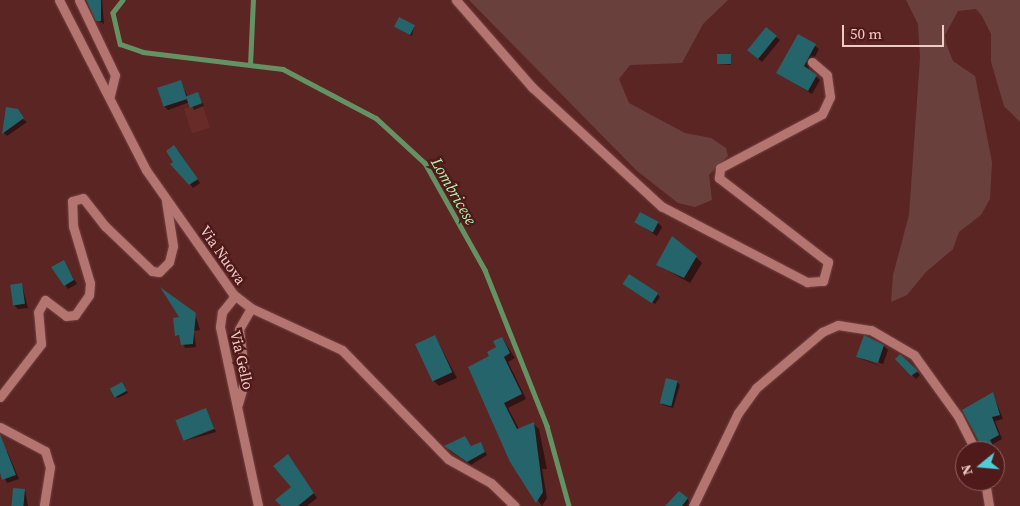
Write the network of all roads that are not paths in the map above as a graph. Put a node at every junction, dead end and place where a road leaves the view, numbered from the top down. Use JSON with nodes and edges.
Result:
{"nodes":[{"id":1,"x":59,"y":0,"type":"edge"},
{"id":2,"x":79,"y":0,"type":"edge"},
{"id":3,"x":456,"y":0,"type":"edge"},
{"id":4,"x":812,"y":62,"type":"dead end"},
{"id":5,"x":110,"y":95,"type":"junction"},
{"id":6,"x":166,"y":201,"type":"junction"},
{"id":7,"x":236,"y":296,"type":"junction"},
{"id":8,"x":251,"y":308,"type":"junction"},
{"id":9,"x":0,"y":397,"type":"edge"},
{"id":10,"x":238,"y":405,"type":"junction"},
{"id":11,"x":0,"y":427,"type":"edge"},
{"id":12,"x":971,"y":441,"type":"edge"},
{"id":13,"x":987,"y":491,"type":"edge"},
{"id":14,"x":44,"y":506,"type":"edge"},
{"id":15,"x":258,"y":506,"type":"edge"},
{"id":16,"x":515,"y":506,"type":"edge"},
{"id":17,"x":693,"y":506,"type":"edge"},
{"id":18,"x":989,"y":506,"type":"edge"}],
"edges":[{"from":1,"to":5,"type":"street","name":"Via Nuova"},
{"from":2,"to":5,"type":"street"},
{"from":3,"to":4,"type":"street"},
{"from":5,"to":6,"type":"street","name":"Via Nuova"},
{"from":6,"to":7,"type":"street","name":"Via Nuova"},
{"from":6,"to":9,"type":"street"},
{"from":7,"to":8,"type":"street","name":"Via Nuova"},
{"from":7,"to":10,"type":"street","name":"Via Gello"},
{"from":8,"to":10,"type":"street","name":"Via Gello"},
{"from":8,"to":16,"type":"street","name":"Via Nuova"},
{"from":10,"to":15,"type":"street","name":"Via Gello"},
{"from":11,"to":14,"type":"street"},
{"from":12,"to":17,"type":"street"},
{"from":13,"to":18,"type":"street"}]}
